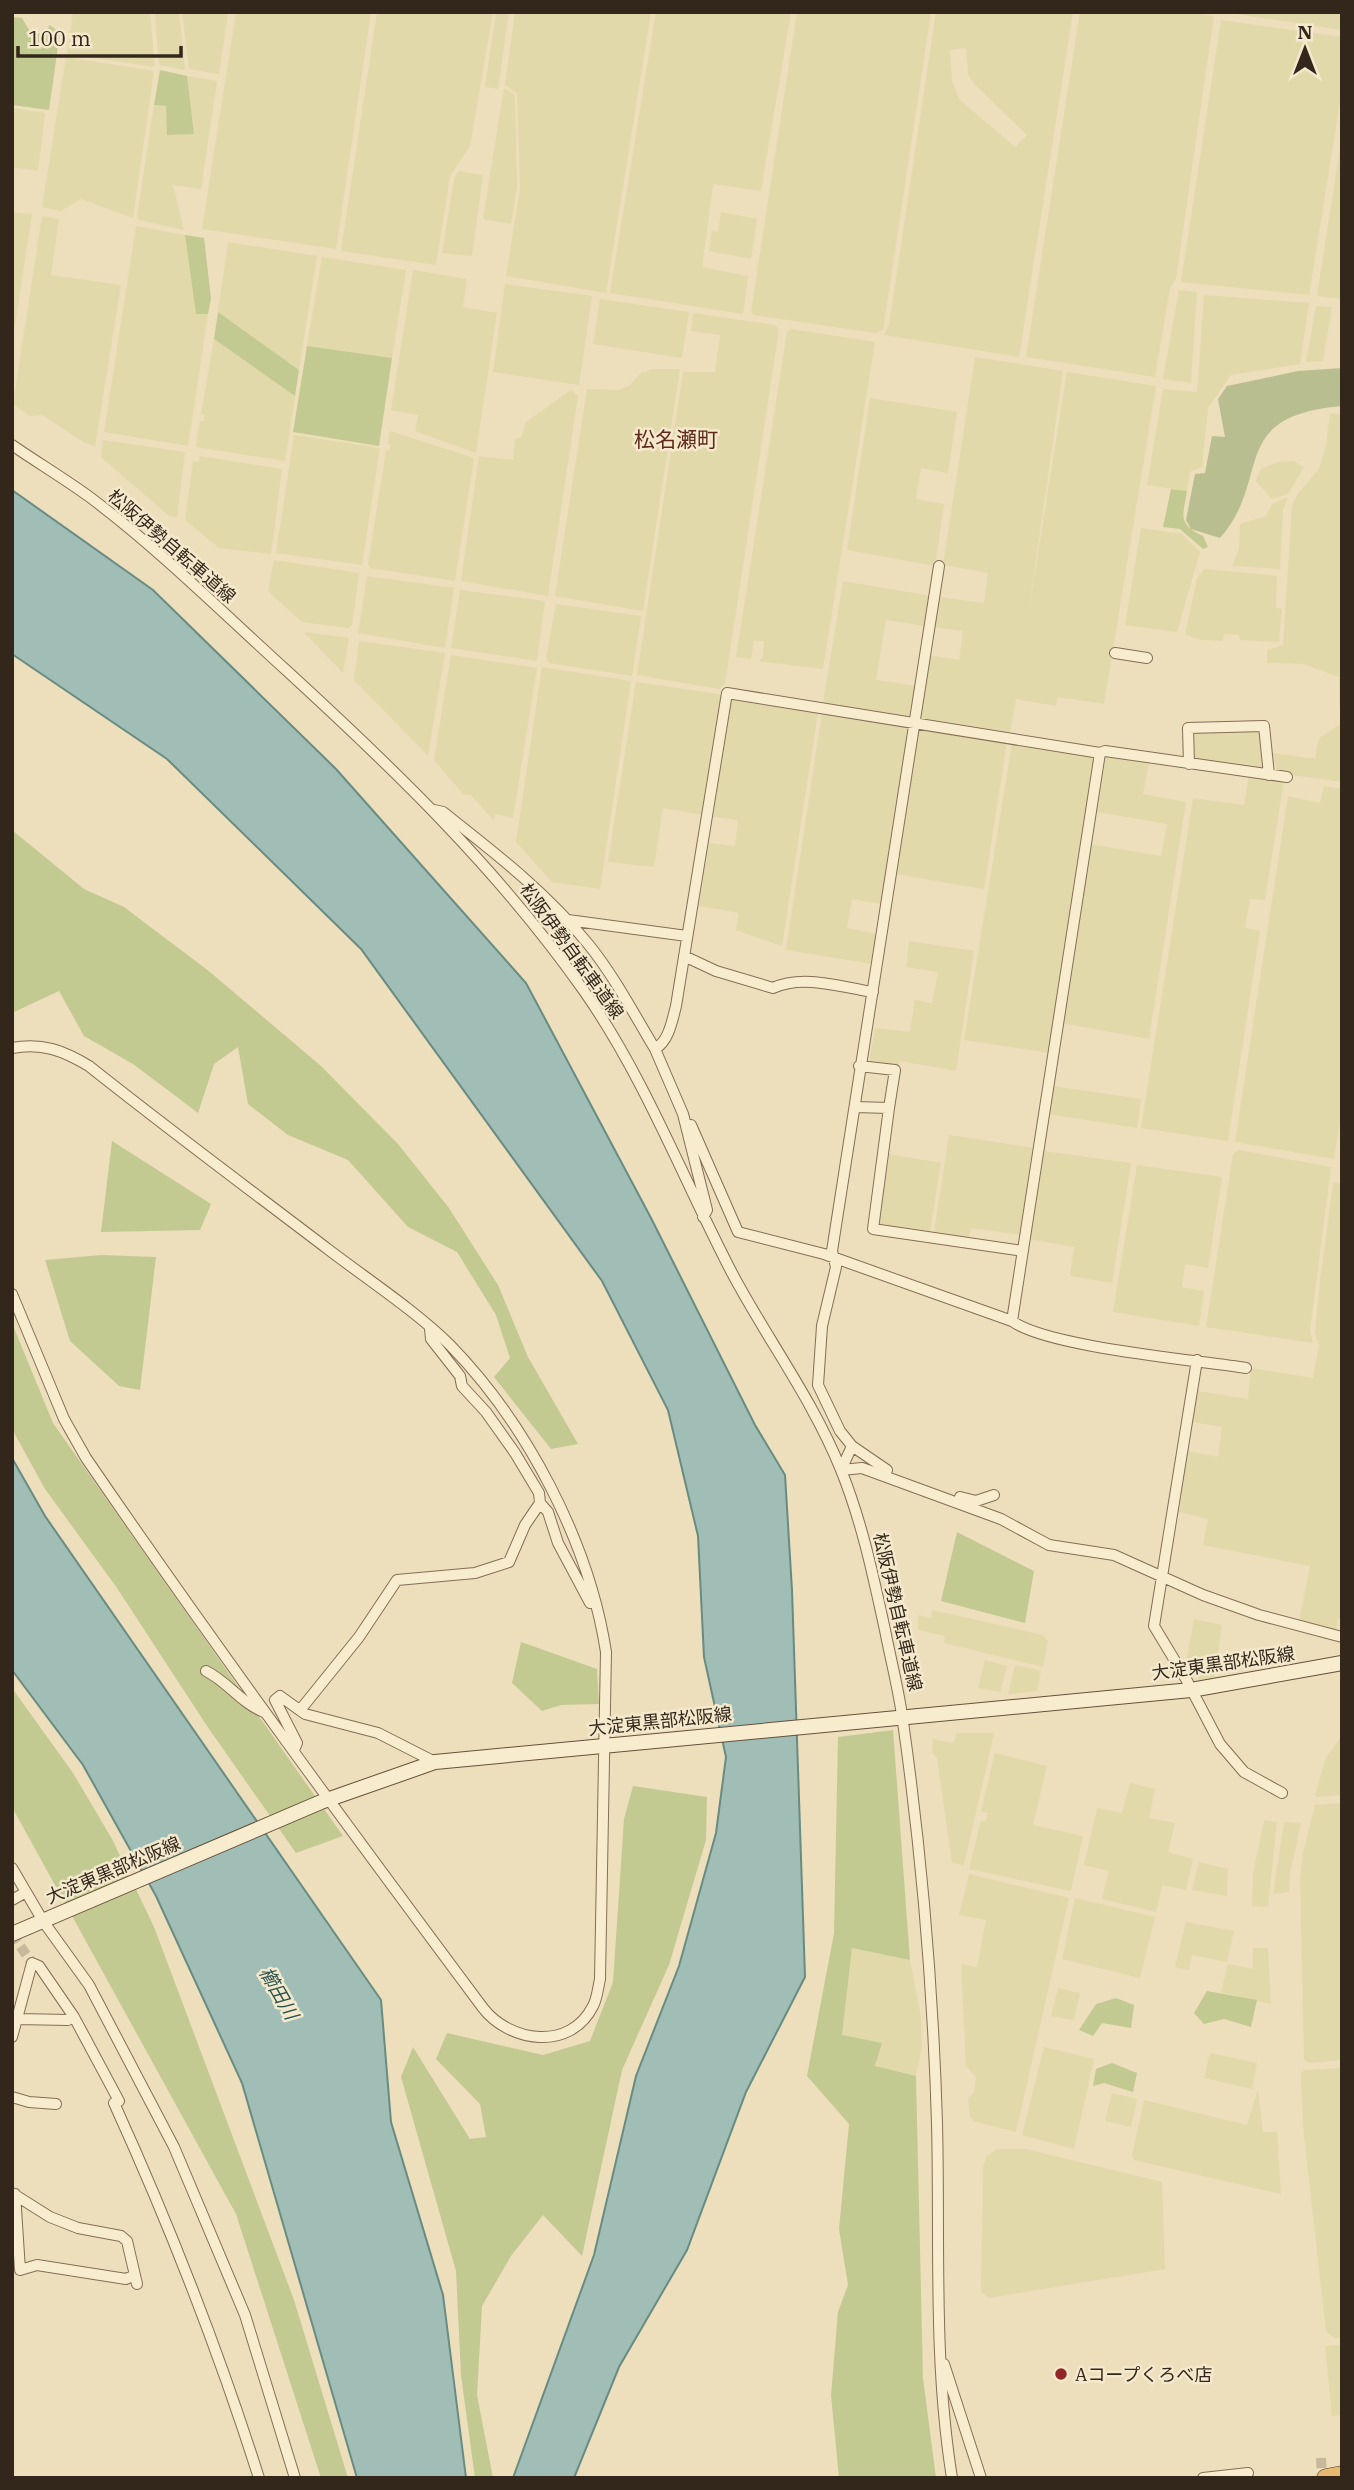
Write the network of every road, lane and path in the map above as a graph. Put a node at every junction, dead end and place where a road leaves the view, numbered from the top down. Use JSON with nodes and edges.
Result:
{"nodes":[{"id":1,"x":12,"y":445,"type":"edge"},
{"id":2,"x":939,"y":566,"type":"dead end"},
{"id":3,"x":1115,"y":653,"type":"dead end"},
{"id":4,"x":1147,"y":658,"type":"dead end"},
{"id":5,"x":913,"y":723,"type":"junction"},
{"id":6,"x":1100,"y":753,"type":"junction"},
{"id":7,"x":1189,"y":764,"type":"junction"},
{"id":8,"x":1269,"y":775,"type":"junction"},
{"id":9,"x":1287,"y":777,"type":"dead end"},
{"id":10,"x":430,"y":809,"type":"junction"},
{"id":11,"x":568,"y":920,"type":"junction"},
{"id":12,"x":687,"y":936,"type":"junction"},
{"id":13,"x":684,"y":956,"type":"junction"},
{"id":14,"x":873,"y":992,"type":"junction"},
{"id":15,"x":12,"y":1048,"type":"edge"},
{"id":16,"x":654,"y":1049,"type":"junction"},
{"id":17,"x":859,"y":1066,"type":"junction"},
{"id":18,"x":855,"y":1107,"type":"junction"},
{"id":19,"x":889,"y":1108,"type":"junction"},
{"id":20,"x":683,"y":1114,"type":"junction"},
{"id":21,"x":703,"y":1217,"type":"junction"},
{"id":22,"x":1023,"y":1251,"type":"junction"},
{"id":23,"x":834,"y":1258,"type":"junction"},
{"id":24,"x":12,"y":1294,"type":"edge"},
{"id":25,"x":1012,"y":1321,"type":"junction"},
{"id":26,"x":430,"y":1329,"type":"junction"},
{"id":27,"x":1197,"y":1360,"type":"junction"},
{"id":28,"x":1247,"y":1368,"type":"dead end"},
{"id":29,"x":852,"y":1447,"type":"junction"},
{"id":30,"x":841,"y":1469,"type":"junction"},
{"id":31,"x":993,"y":1494,"type":"dead end"},
{"id":32,"x":947,"y":1498,"type":"junction"},
{"id":33,"x":540,"y":1503,"type":"junction"},
{"id":34,"x":1164,"y":1575,"type":"junction"},
{"id":35,"x":598,"y":1613,"type":"junction"},
{"id":36,"x":1342,"y":1637,"type":"edge"},
{"id":37,"x":1342,"y":1663,"type":"edge"},
{"id":38,"x":205,"y":1671,"type":"dead end"},
{"id":39,"x":1191,"y":1690,"type":"junction"},
{"id":40,"x":301,"y":1709,"type":"junction"},
{"id":41,"x":264,"y":1712,"type":"junction"},
{"id":42,"x":898,"y":1717,"type":"junction"},
{"id":43,"x":609,"y":1745,"type":"junction"},
{"id":44,"x":294,"y":1750,"type":"junction"},
{"id":45,"x":435,"y":1762,"type":"junction"},
{"id":46,"x":1282,"y":1793,"type":"dead end"},
{"id":47,"x":326,"y":1801,"type":"junction"},
{"id":48,"x":12,"y":1868,"type":"edge"},
{"id":49,"x":26,"y":1892,"type":"junction"},
{"id":50,"x":12,"y":1900,"type":"edge"},
{"id":51,"x":46,"y":1920,"type":"junction"},
{"id":52,"x":12,"y":1934,"type":"edge"},
{"id":53,"x":74,"y":2017,"type":"junction"},
{"id":54,"x":18,"y":2019,"type":"junction"},
{"id":55,"x":12,"y":2037,"type":"edge"},
{"id":56,"x":12,"y":2097,"type":"edge"},
{"id":57,"x":56,"y":2104,"type":"dead end"},
{"id":58,"x":14,"y":2193,"type":"edge"},
{"id":59,"x":939,"y":2347,"type":"junction"},
{"id":60,"x":1248,"y":2473,"type":"dead end"},
{"id":61,"x":1342,"y":2475,"type":"edge"},
{"id":62,"x":259,"y":2478,"type":"edge"},
{"id":63,"x":295,"y":2478,"type":"edge"},
{"id":64,"x":952,"y":2478,"type":"edge"},
{"id":65,"x":981,"y":2478,"type":"edge"},
{"id":66,"x":1203,"y":2478,"type":"edge"},
{"id":67,"x":1326,"y":2478,"type":"edge"}],
"edges":[{"from":1,"to":10,"type":"street","name":"松阪伊勢自転車道線"},
{"from":2,"to":5,"type":"street"},
{"from":3,"to":4,"type":"street"},
{"from":5,"to":6,"type":"street"},
{"from":5,"to":12,"type":"street"},
{"from":5,"to":14,"type":"street"},
{"from":6,"to":7,"type":"street"},
{"from":6,"to":22,"type":"street"},
{"from":7,"to":8,"type":"street"},
{"from":7,"to":8,"type":"street"},
{"from":8,"to":9,"type":"street"},
{"from":10,"to":11,"type":"street"},
{"from":10,"to":21,"type":"street","name":"松阪伊勢自転車道線"},
{"from":11,"to":12,"type":"street"},
{"from":11,"to":16,"type":"street"},
{"from":12,"to":13,"type":"street"},
{"from":13,"to":14,"type":"street"},
{"from":13,"to":16,"type":"street"},
{"from":14,"to":17,"type":"street"},
{"from":15,"to":26,"type":"street"},
{"from":16,"to":20,"type":"street"},
{"from":17,"to":18,"type":"street"},
{"from":17,"to":19,"type":"street"},
{"from":18,"to":19,"type":"street"},
{"from":18,"to":23,"type":"street"},
{"from":19,"to":22,"type":"street"},
{"from":20,"to":21,"type":"street"},
{"from":20,"to":23,"type":"street"},
{"from":21,"to":30,"type":"street","name":"松阪伊勢自転車道線"},
{"from":22,"to":25,"type":"street"},
{"from":23,"to":25,"type":"street"},
{"from":23,"to":29,"type":"street"},
{"from":24,"to":41,"type":"street"},
{"from":25,"to":27,"type":"street"},
{"from":26,"to":33,"type":"street"},
{"from":26,"to":35,"type":"street"},
{"from":27,"to":28,"type":"street"},
{"from":27,"to":34,"type":"street"},
{"from":29,"to":30,"type":"street"},
{"from":29,"to":32,"type":"street"},
{"from":30,"to":32,"type":"street"},
{"from":30,"to":42,"type":"street","name":"松阪伊勢自転車道線"},
{"from":31,"to":32,"type":"street"},
{"from":32,"to":34,"type":"street"},
{"from":33,"to":35,"type":"street"},
{"from":33,"to":40,"type":"street"},
{"from":34,"to":36,"type":"street"},
{"from":34,"to":39,"type":"street"},
{"from":35,"to":43,"type":"street"},
{"from":37,"to":39,"type":"main road","name":"大淀東黒部松阪線"},
{"from":38,"to":41,"type":"street"},
{"from":39,"to":42,"type":"main road","name":"大淀東黒部松阪線"},
{"from":39,"to":46,"type":"street"},
{"from":40,"to":44,"type":"street"},
{"from":40,"to":45,"type":"street"},
{"from":41,"to":44,"type":"street"},
{"from":42,"to":43,"type":"main road","name":"大淀東黒部松阪線"},
{"from":42,"to":59,"type":"street","name":"松阪伊勢自転車道線"},
{"from":43,"to":45,"type":"main road","name":"大淀東黒部松阪線"},
{"from":43,"to":47,"type":"street"},
{"from":44,"to":47,"type":"street"},
{"from":45,"to":47,"type":"main road","name":"大淀東黒部松阪線"},
{"from":47,"to":51,"type":"main road","name":"大淀東黒部松阪線"},
{"from":48,"to":49,"type":"street"},
{"from":49,"to":50,"type":"street"},
{"from":49,"to":51,"type":"street"},
{"from":51,"to":52,"type":"main road","name":"大淀東黒部松阪線"},
{"from":51,"to":63,"type":"street"},
{"from":53,"to":54,"type":"street"},
{"from":53,"to":54,"type":"street"},
{"from":53,"to":62,"type":"street"},
{"from":54,"to":55,"type":"street"},
{"from":56,"to":57,"type":"street"},
{"from":58,"to":58,"type":"street"},
{"from":59,"to":64,"type":"street"},
{"from":59,"to":65,"type":"street"},
{"from":60,"to":66,"type":"street"},
{"from":61,"to":67,"type":"highway"}]}
